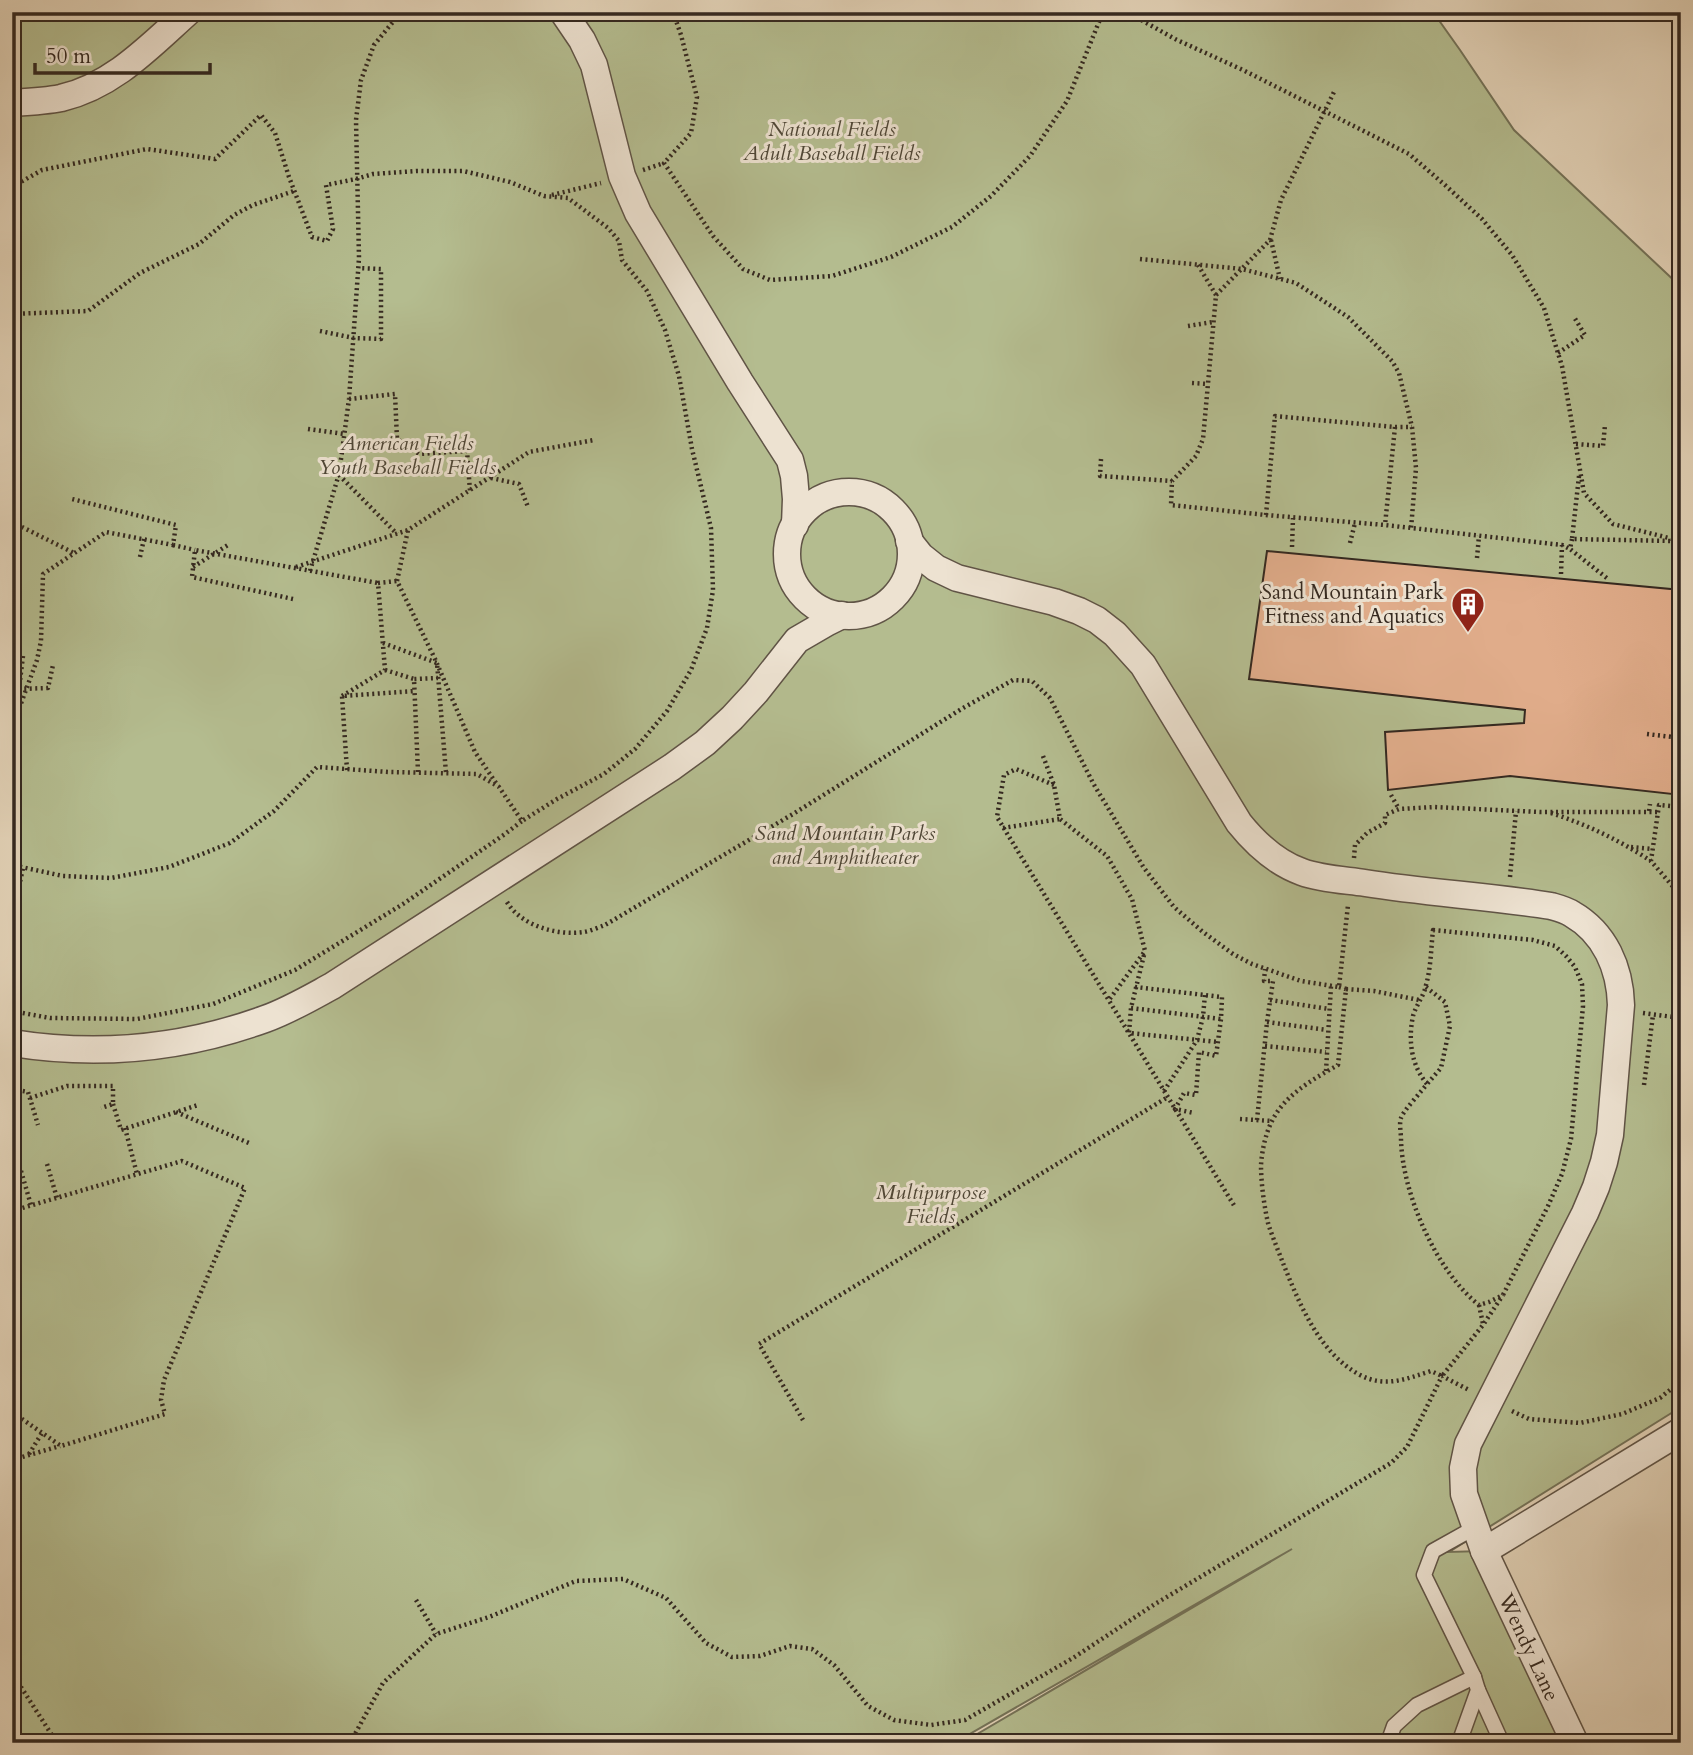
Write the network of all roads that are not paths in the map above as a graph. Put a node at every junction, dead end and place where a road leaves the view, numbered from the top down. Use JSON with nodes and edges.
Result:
{"nodes":[{"id":1,"x":188,"y":12,"type":"edge"},
{"id":2,"x":564,"y":12,"type":"edge"},
{"id":3,"x":12,"y":103,"type":"edge"},
{"id":4,"x":790,"y":460,"type":"junction"},
{"id":5,"x":845,"y":492,"type":"junction"},
{"id":6,"x":794,"y":525,"type":"junction"},
{"id":7,"x":909,"y":541,"type":"junction"},
{"id":8,"x":957,"y":578,"type":"junction"},
{"id":9,"x":797,"y":589,"type":"junction"},
{"id":10,"x":897,"y":593,"type":"junction"},
{"id":11,"x":842,"y":615,"type":"junction"},
{"id":12,"x":788,"y":650,"type":"junction"},
{"id":13,"x":12,"y":1043,"type":"edge"},
{"id":14,"x":1681,"y":1431,"type":"edge"},
{"id":15,"x":1480,"y":1539,"type":"junction"},
{"id":16,"x":1476,"y":1683,"type":"junction"},
{"id":17,"x":1388,"y":1743,"type":"edge"},
{"id":18,"x":1459,"y":1743,"type":"edge"},
{"id":19,"x":1502,"y":1743,"type":"edge"},
{"id":20,"x":1575,"y":1743,"type":"edge"}],
"edges":[{"from":1,"to":3,"type":"street"},
{"from":2,"to":4,"type":"street"},
{"from":4,"to":5,"type":"street"},
{"from":4,"to":6,"type":"street"},
{"from":5,"to":6,"type":"street"},
{"from":5,"to":7,"type":"street"},
{"from":6,"to":9,"type":"street"},
{"from":7,"to":8,"type":"street"},
{"from":7,"to":10,"type":"street"},
{"from":8,"to":10,"type":"street"},
{"from":8,"to":15,"type":"street","name":"Wendy Lane"},
{"from":9,"to":11,"type":"street"},
{"from":9,"to":12,"type":"street"},
{"from":10,"to":11,"type":"street"},
{"from":11,"to":12,"type":"street"},
{"from":12,"to":13,"type":"street"},
{"from":14,"to":15,"type":"street"},
{"from":15,"to":16,"type":"lane"},
{"from":15,"to":20,"type":"street","name":"Wendy Lane"},
{"from":16,"to":17,"type":"lane"},
{"from":16,"to":18,"type":"lane"},
{"from":16,"to":19,"type":"lane"}]}
